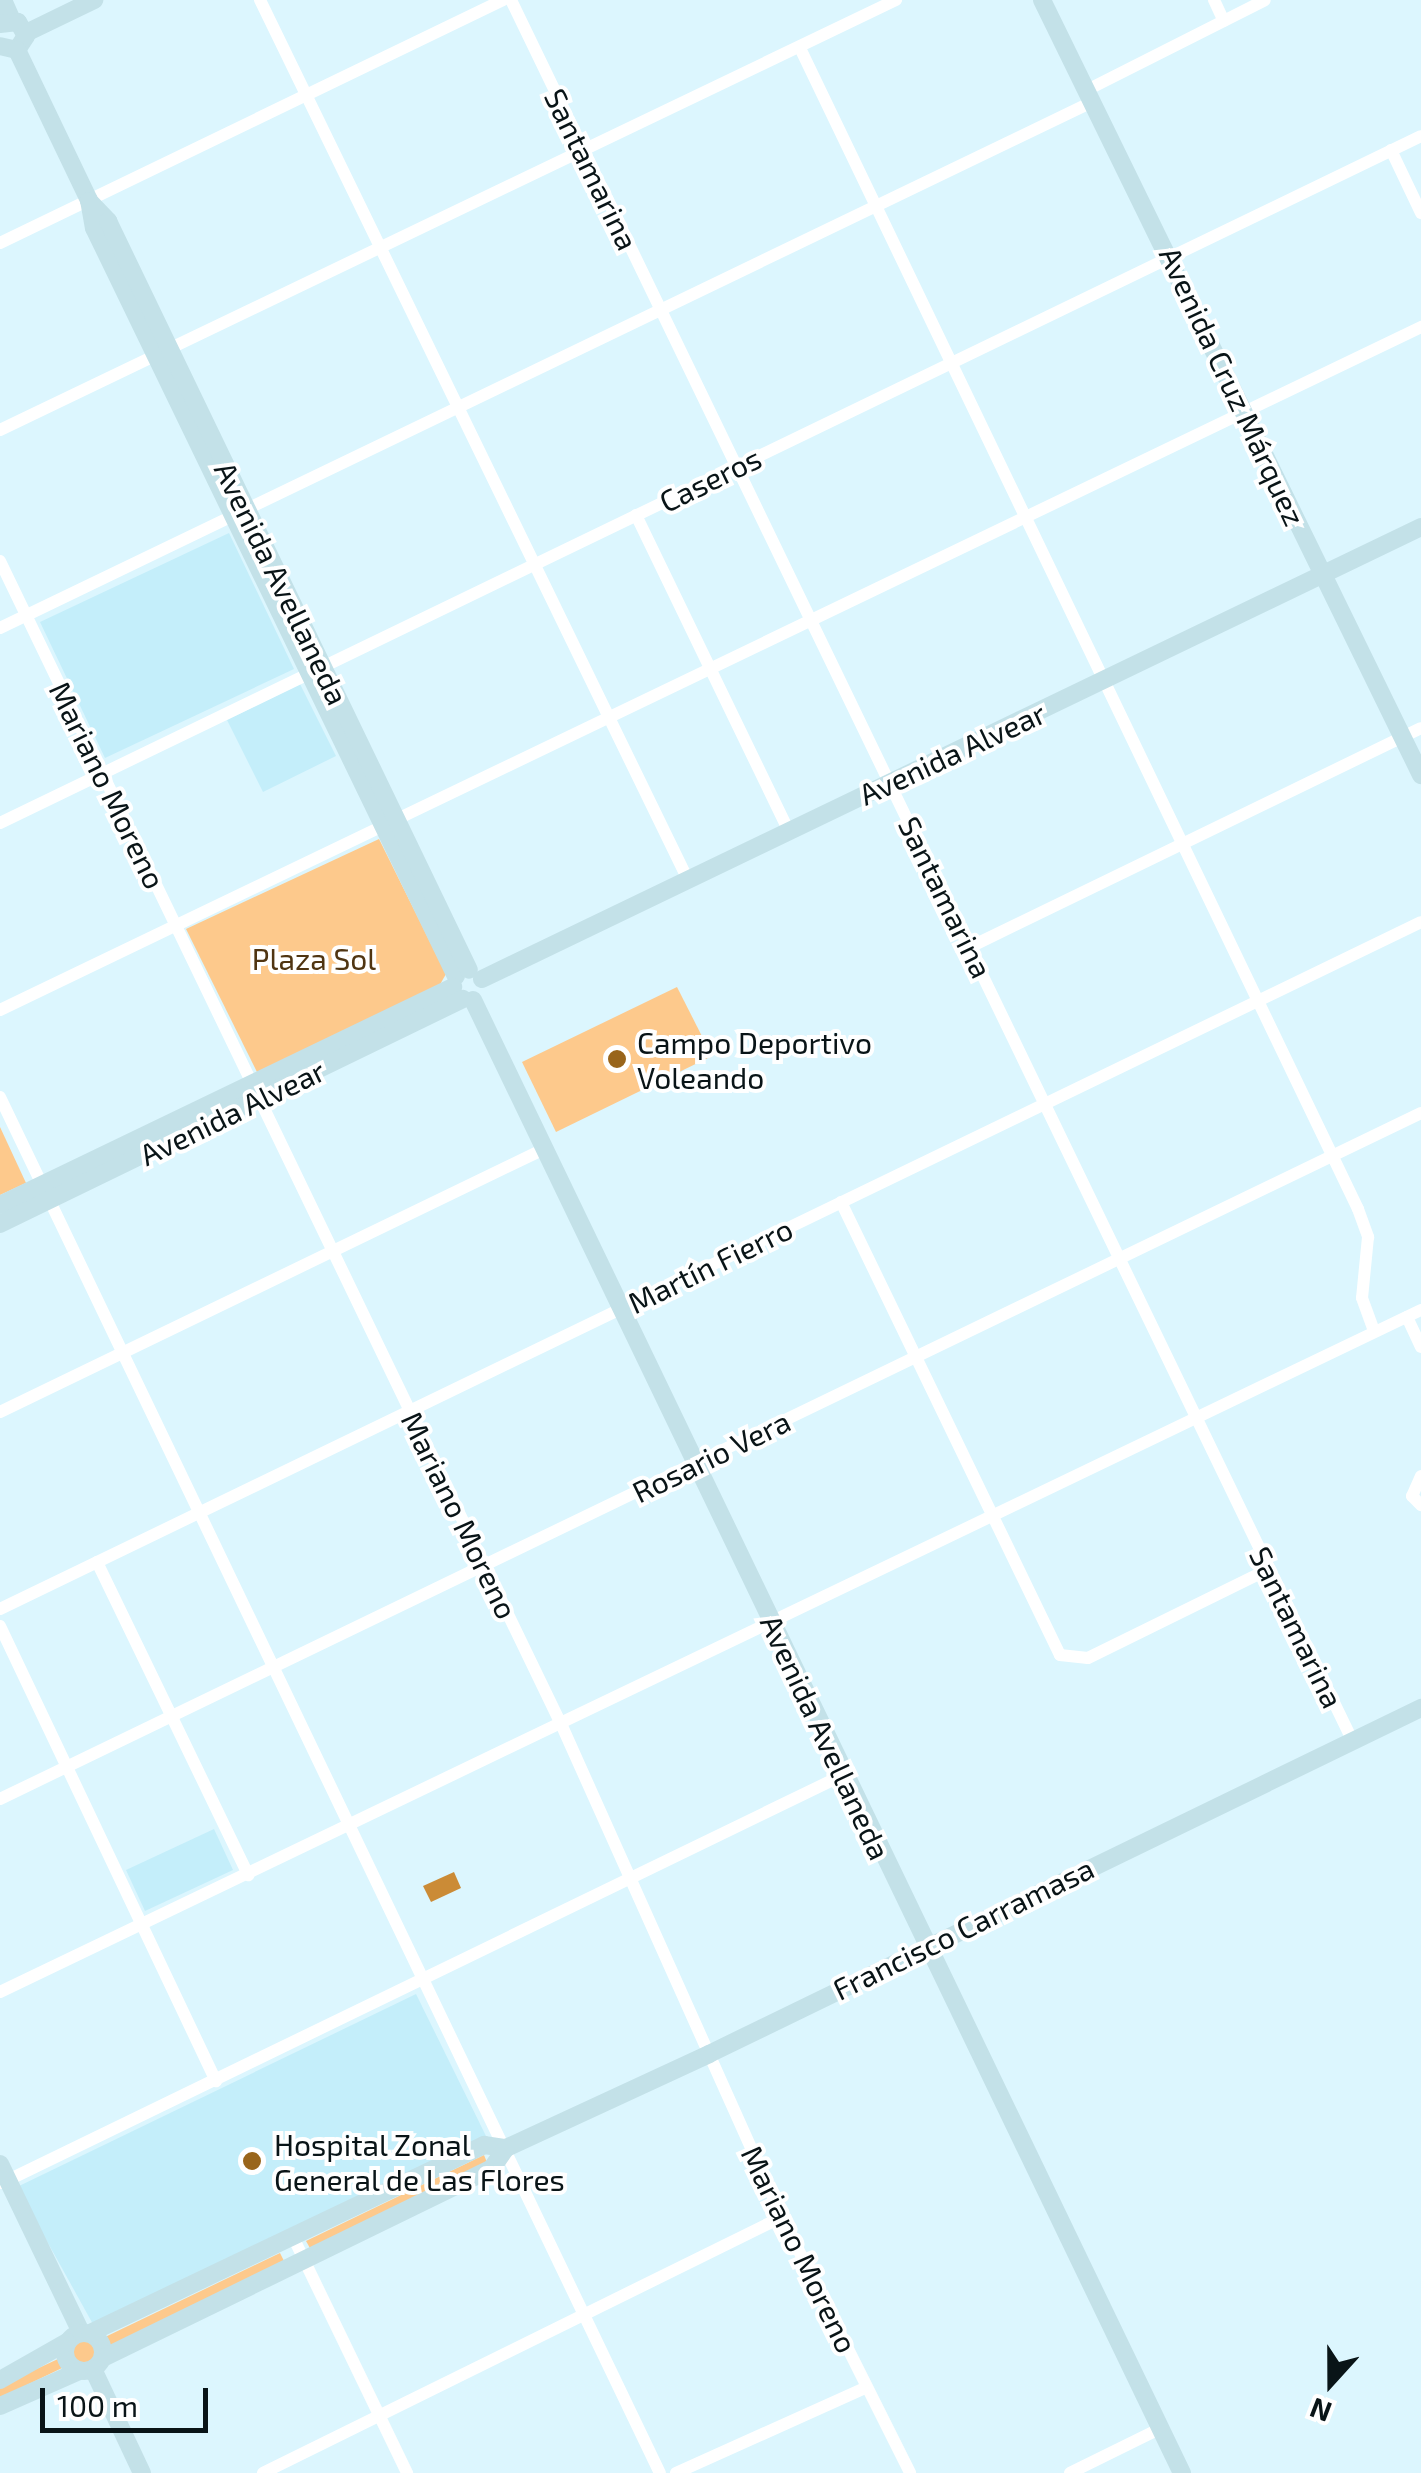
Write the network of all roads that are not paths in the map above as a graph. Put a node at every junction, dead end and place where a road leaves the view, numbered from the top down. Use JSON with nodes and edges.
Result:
{"nodes":[{"id":1,"x":3,"y":0,"type":"edge"},
{"id":2,"x":72,"y":0,"type":"edge"},
{"id":3,"x":94,"y":0,"type":"edge"},
{"id":4,"x":260,"y":0,"type":"edge"},
{"id":5,"x":503,"y":0,"type":"edge"},
{"id":6,"x":511,"y":0,"type":"edge"},
{"id":7,"x":896,"y":0,"type":"edge"},
{"id":8,"x":1042,"y":0,"type":"edge"},
{"id":9,"x":1214,"y":0,"type":"edge"},
{"id":10,"x":1264,"y":0,"type":"edge"},
{"id":11,"x":1224,"y":21,"type":"junction"},
{"id":12,"x":10,"y":37,"type":"edge"},
{"id":13,"x":800,"y":48,"type":"junction"},
{"id":14,"x":306,"y":95,"type":"junction"},
{"id":15,"x":1090,"y":96,"type":"junction"},
{"id":16,"x":1421,"y":136,"type":"edge"},
{"id":17,"x":1391,"y":150,"type":"junction"},
{"id":18,"x":585,"y":155,"type":"junction"},
{"id":19,"x":89,"y":200,"type":"junction"},
{"id":20,"x":879,"y":206,"type":"junction"},
{"id":21,"x":1421,"y":213,"type":"edge"},
{"id":22,"x":0,"y":244,"type":"edge"},
{"id":23,"x":378,"y":250,"type":"junction"},
{"id":24,"x":1172,"y":256,"type":"junction"},
{"id":25,"x":660,"y":309,"type":"junction"},
{"id":26,"x":1421,"y":327,"type":"edge"},
{"id":27,"x":162,"y":352,"type":"junction"},
{"id":28,"x":952,"y":364,"type":"junction"},
{"id":29,"x":458,"y":407,"type":"junction"},
{"id":30,"x":1246,"y":413,"type":"junction"},
{"id":31,"x":0,"y":430,"type":"edge"},
{"id":32,"x":737,"y":466,"type":"junction"},
{"id":33,"x":240,"y":512,"type":"junction"},
{"id":34,"x":636,"y":515,"type":"junction"},
{"id":35,"x":1023,"y":518,"type":"junction"},
{"id":36,"x":1421,"y":527,"type":"edge"},
{"id":37,"x":0,"y":560,"type":"edge"},
{"id":38,"x":534,"y":564,"type":"junction"},
{"id":39,"x":1323,"y":576,"type":"junction"},
{"id":40,"x":26,"y":616,"type":"junction"},
{"id":41,"x":811,"y":619,"type":"junction"},
{"id":42,"x":0,"y":628,"type":"edge"},
{"id":43,"x":709,"y":667,"type":"junction"},
{"id":44,"x":316,"y":670,"type":"junction"},
{"id":45,"x":1102,"y":682,"type":"junction"},
{"id":46,"x":607,"y":715,"type":"junction"},
{"id":47,"x":1421,"y":728,"type":"edge"},
{"id":48,"x":1403,"y":736,"type":"junction"},
{"id":49,"x":102,"y":773,"type":"junction"},
{"id":50,"x":1421,"y":775,"type":"edge"},
{"id":51,"x":890,"y":782,"type":"junction"},
{"id":52,"x":389,"y":821,"type":"junction"},
{"id":53,"x":0,"y":823,"type":"edge"},
{"id":54,"x":788,"y":830,"type":"junction"},
{"id":55,"x":1181,"y":845,"type":"junction"},
{"id":56,"x":687,"y":878,"type":"junction"},
{"id":57,"x":1421,"y":922,"type":"edge"},
{"id":58,"x":176,"y":924,"type":"junction"},
{"id":59,"x":970,"y":947,"type":"junction"},
{"id":60,"x":466,"y":985,"type":"junction"},
{"id":61,"x":1256,"y":1002,"type":"junction"},
{"id":62,"x":0,"y":1010,"type":"edge"},
{"id":63,"x":256,"y":1092,"type":"junction"},
{"id":64,"x":0,"y":1097,"type":"edge"},
{"id":65,"x":1046,"y":1103,"type":"junction"},
{"id":66,"x":1421,"y":1113,"type":"edge"},
{"id":67,"x":546,"y":1148,"type":"junction"},
{"id":68,"x":1332,"y":1156,"type":"junction"},
{"id":69,"x":46,"y":1193,"type":"junction"},
{"id":70,"x":841,"y":1202,"type":"junction"},
{"id":71,"x":0,"y":1205,"type":"edge"},
{"id":72,"x":0,"y":1224,"type":"edge"},
{"id":73,"x":333,"y":1251,"type":"junction"},
{"id":74,"x":1121,"y":1259,"type":"junction"},
{"id":75,"x":621,"y":1308,"type":"junction"},
{"id":76,"x":1421,"y":1310,"type":"edge"},
{"id":77,"x":1406,"y":1317,"type":"junction"},
{"id":78,"x":1374,"y":1331,"type":"junction"},
{"id":79,"x":1421,"y":1347,"type":"edge"},
{"id":80,"x":123,"y":1353,"type":"junction"},
{"id":81,"x":916,"y":1358,"type":"junction"},
{"id":82,"x":410,"y":1410,"type":"junction"},
{"id":83,"x":0,"y":1412,"type":"edge"},
{"id":84,"x":1197,"y":1416,"type":"junction"},
{"id":85,"x":696,"y":1464,"type":"junction"},
{"id":86,"x":1421,"y":1476,"type":"edge"},
{"id":87,"x":1421,"y":1506,"type":"edge"},
{"id":88,"x":199,"y":1512,"type":"junction"},
{"id":89,"x":992,"y":1517,"type":"junction"},
{"id":90,"x":97,"y":1562,"type":"junction"},
{"id":91,"x":485,"y":1566,"type":"junction"},
{"id":92,"x":1269,"y":1569,"type":"junction"},
{"id":93,"x":0,"y":1608,"type":"edge"},
{"id":94,"x":773,"y":1625,"type":"junction"},
{"id":95,"x":0,"y":1626,"type":"edge"},
{"id":96,"x":274,"y":1668,"type":"junction"},
{"id":97,"x":1421,"y":1708,"type":"edge"},
{"id":98,"x":172,"y":1716,"type":"junction"},
{"id":99,"x":562,"y":1726,"type":"junction"},
{"id":100,"x":1353,"y":1742,"type":"junction"},
{"id":101,"x":68,"y":1767,"type":"junction"},
{"id":102,"x":845,"y":1774,"type":"junction"},
{"id":103,"x":0,"y":1799,"type":"edge"},
{"id":104,"x":351,"y":1827,"type":"junction"},
{"id":105,"x":248,"y":1875,"type":"junction"},
{"id":106,"x":631,"y":1880,"type":"junction"},
{"id":107,"x":142,"y":1925,"type":"junction"},
{"id":108,"x":924,"y":1946,"type":"junction"},
{"id":109,"x":424,"y":1979,"type":"junction"},
{"id":110,"x":0,"y":1992,"type":"edge"},
{"id":111,"x":709,"y":2054,"type":"junction"},
{"id":112,"x":216,"y":2081,"type":"junction"},
{"id":113,"x":506,"y":2148,"type":"junction"},
{"id":114,"x":2,"y":2180,"type":"edge"},
{"id":115,"x":782,"y":2217,"type":"junction"},
{"id":116,"x":294,"y":2238,"type":"junction"},
{"id":117,"x":303,"y":2258,"type":"junction"},
{"id":118,"x":584,"y":2315,"type":"junction"},
{"id":119,"x":77,"y":2336,"type":"junction"},
{"id":120,"x":92,"y":2366,"type":"junction"},
{"id":121,"x":0,"y":2380,"type":"edge"},
{"id":122,"x":867,"y":2387,"type":"junction"},
{"id":123,"x":0,"y":2406,"type":"edge"},
{"id":124,"x":379,"y":2416,"type":"junction"},
{"id":125,"x":1160,"y":2428,"type":"junction"},
{"id":126,"x":142,"y":2473,"type":"edge"},
{"id":127,"x":263,"y":2473,"type":"edge"},
{"id":128,"x":407,"y":2473,"type":"edge"},
{"id":129,"x":660,"y":2473,"type":"edge"},
{"id":130,"x":676,"y":2473,"type":"edge"},
{"id":131,"x":910,"y":2473,"type":"edge"},
{"id":132,"x":1070,"y":2473,"type":"edge"},
{"id":133,"x":1182,"y":2473,"type":"edge"}],
"edges":[{"from":1,"to":12,"type":"street","name":"Avenida Avellaneda"},
{"from":2,"to":12,"type":"street"},
{"from":3,"to":12,"type":"street"},
{"from":4,"to":14,"type":"street"},
{"from":5,"to":14,"type":"street"},
{"from":6,"to":18,"type":"street","name":"Santamarina"},
{"from":7,"to":13,"type":"street"},
{"from":8,"to":15,"type":"street","name":"Avenida Cruz Márquez"},
{"from":9,"to":11,"type":"street"},
{"from":10,"to":11,"type":"street"},
{"from":11,"to":15,"type":"street"},
{"from":12,"to":19,"type":"street","name":"Avenida Avellaneda"},
{"from":13,"to":18,"type":"street"},
{"from":13,"to":20,"type":"street"},
{"from":14,"to":19,"type":"street"},
{"from":14,"to":23,"type":"street"},
{"from":15,"to":20,"type":"street"},
{"from":15,"to":24,"type":"street","name":"Avenida Cruz Márquez"},
{"from":16,"to":17,"type":"street","name":"Caseros"},
{"from":17,"to":21,"type":"street"},
{"from":17,"to":24,"type":"street","name":"Caseros"},
{"from":18,"to":23,"type":"street"},
{"from":18,"to":25,"type":"street","name":"Santamarina"},
{"from":19,"to":22,"type":"street"},
{"from":19,"to":27,"type":"street","name":"Avenida Avellaneda"},
{"from":20,"to":25,"type":"street"},
{"from":20,"to":28,"type":"street"},
{"from":23,"to":27,"type":"street"},
{"from":23,"to":29,"type":"street"},
{"from":24,"to":28,"type":"street","name":"Caseros"},
{"from":24,"to":30,"type":"street","name":"Avenida Cruz Márquez"},
{"from":25,"to":29,"type":"street"},
{"from":25,"to":32,"type":"street","name":"Santamarina"},
{"from":26,"to":30,"type":"street"},
{"from":27,"to":31,"type":"street"},
{"from":27,"to":33,"type":"street","name":"Avenida Avellaneda"},
{"from":28,"to":32,"type":"street","name":"Caseros"},
{"from":28,"to":35,"type":"street"},
{"from":29,"to":33,"type":"street"},
{"from":29,"to":38,"type":"street"},
{"from":30,"to":35,"type":"street"},
{"from":30,"to":39,"type":"street","name":"Avenida Cruz Márquez"},
{"from":32,"to":34,"type":"street","name":"Caseros"},
{"from":32,"to":41,"type":"street","name":"Santamarina"},
{"from":33,"to":40,"type":"street"},
{"from":33,"to":44,"type":"street","name":"Avenida Avellaneda"},
{"from":34,"to":38,"type":"street","name":"Caseros"},
{"from":34,"to":43,"type":"street"},
{"from":35,"to":41,"type":"street"},
{"from":35,"to":45,"type":"street"},
{"from":36,"to":39,"type":"street","name":"Avenida Alvear"},
{"from":37,"to":40,"type":"street","name":"Mariano Moreno"},
{"from":38,"to":44,"type":"street","name":"Caseros"},
{"from":38,"to":46,"type":"street"},
{"from":39,"to":45,"type":"street","name":"Avenida Alvear"},
{"from":39,"to":48,"type":"street","name":"Avenida Cruz Márquez"},
{"from":40,"to":42,"type":"street"},
{"from":40,"to":49,"type":"street","name":"Mariano Moreno"},
{"from":41,"to":43,"type":"street"},
{"from":41,"to":51,"type":"street","name":"Santamarina"},
{"from":43,"to":46,"type":"street"},
{"from":43,"to":54,"type":"street"},
{"from":44,"to":49,"type":"street","name":"Caseros"},
{"from":44,"to":52,"type":"street","name":"Avenida Avellaneda"},
{"from":45,"to":51,"type":"street","name":"Avenida Alvear"},
{"from":45,"to":55,"type":"street"},
{"from":46,"to":52,"type":"street"},
{"from":46,"to":56,"type":"street"},
{"from":47,"to":48,"type":"street"},
{"from":48,"to":50,"type":"street","name":"Avenida Cruz Márquez"},
{"from":48,"to":55,"type":"street"},
{"from":49,"to":53,"type":"street","name":"Caseros"},
{"from":49,"to":58,"type":"street","name":"Mariano Moreno"},
{"from":51,"to":54,"type":"street","name":"Avenida Alvear"},
{"from":51,"to":59,"type":"street","name":"Santamarina"},
{"from":52,"to":58,"type":"street"},
{"from":52,"to":60,"type":"street","name":"Avenida Avellaneda"},
{"from":54,"to":56,"type":"street","name":"Avenida Alvear"},
{"from":55,"to":59,"type":"street"},
{"from":55,"to":61,"type":"street"},
{"from":56,"to":60,"type":"street","name":"Avenida Alvear"},
{"from":57,"to":61,"type":"street","name":"Martín Fierro"},
{"from":58,"to":62,"type":"street"},
{"from":58,"to":63,"type":"street","name":"Mariano Moreno"},
{"from":59,"to":65,"type":"street","name":"Santamarina"},
{"from":60,"to":63,"type":"street","name":"Avenida Alvear"},
{"from":60,"to":67,"type":"street","name":"Avenida Avellaneda"},
{"from":61,"to":65,"type":"street","name":"Martín Fierro"},
{"from":61,"to":68,"type":"street"},
{"from":63,"to":69,"type":"street","name":"Avenida Alvear"},
{"from":63,"to":73,"type":"street","name":"Mariano Moreno"},
{"from":64,"to":69,"type":"street"},
{"from":65,"to":70,"type":"street","name":"Martín Fierro"},
{"from":65,"to":74,"type":"street","name":"Santamarina"},
{"from":66,"to":68,"type":"street","name":"Rosario Vera"},
{"from":67,"to":73,"type":"street"},
{"from":67,"to":75,"type":"street","name":"Avenida Avellaneda"},
{"from":68,"to":74,"type":"street","name":"Rosario Vera"},
{"from":68,"to":78,"type":"street"},
{"from":69,"to":71,"type":"street","name":"Avenida Alvear"},
{"from":69,"to":72,"type":"street","name":"Avenida Alvear"},
{"from":69,"to":80,"type":"street"},
{"from":70,"to":75,"type":"street","name":"Martín Fierro"},
{"from":70,"to":81,"type":"street"},
{"from":73,"to":80,"type":"street"},
{"from":73,"to":82,"type":"street","name":"Mariano Moreno"},
{"from":74,"to":81,"type":"street","name":"Rosario Vera"},
{"from":74,"to":84,"type":"street","name":"Santamarina"},
{"from":75,"to":82,"type":"street","name":"Martín Fierro"},
{"from":75,"to":85,"type":"street","name":"Avenida Avellaneda"},
{"from":76,"to":77,"type":"street"},
{"from":77,"to":78,"type":"street"},
{"from":77,"to":79,"type":"street"},
{"from":78,"to":84,"type":"street"},
{"from":80,"to":83,"type":"street"},
{"from":80,"to":88,"type":"street"},
{"from":81,"to":85,"type":"street","name":"Rosario Vera"},
{"from":81,"to":89,"type":"street"},
{"from":82,"to":88,"type":"street","name":"Martín Fierro"},
{"from":82,"to":91,"type":"street","name":"Mariano Moreno"},
{"from":84,"to":89,"type":"street"},
{"from":84,"to":92,"type":"street","name":"Santamarina"},
{"from":85,"to":91,"type":"street","name":"Rosario Vera"},
{"from":85,"to":94,"type":"street","name":"Avenida Avellaneda"},
{"from":86,"to":87,"type":"street"},
{"from":88,"to":90,"type":"street","name":"Martín Fierro"},
{"from":88,"to":96,"type":"street"},
{"from":89,"to":92,"type":"street"},
{"from":89,"to":94,"type":"street"},
{"from":90,"to":93,"type":"street","name":"Martín Fierro"},
{"from":90,"to":98,"type":"street"},
{"from":91,"to":96,"type":"street","name":"Rosario Vera"},
{"from":91,"to":99,"type":"street","name":"Mariano Moreno"},
{"from":92,"to":100,"type":"street","name":"Santamarina"},
{"from":94,"to":99,"type":"street"},
{"from":94,"to":102,"type":"street","name":"Avenida Avellaneda"},
{"from":95,"to":101,"type":"street"},
{"from":96,"to":98,"type":"street","name":"Rosario Vera"},
{"from":96,"to":104,"type":"street"},
{"from":97,"to":100,"type":"street","name":"Francisco Carramasa"},
{"from":98,"to":101,"type":"street","name":"Rosario Vera"},
{"from":98,"to":105,"type":"street"},
{"from":99,"to":104,"type":"street"},
{"from":99,"to":106,"type":"street","name":"Mariano Moreno"},
{"from":100,"to":108,"type":"street","name":"Francisco Carramasa"},
{"from":101,"to":103,"type":"street","name":"Rosario Vera"},
{"from":101,"to":107,"type":"street"},
{"from":102,"to":106,"type":"street"},
{"from":102,"to":108,"type":"street","name":"Avenida Avellaneda"},
{"from":104,"to":105,"type":"street"},
{"from":104,"to":109,"type":"street"},
{"from":105,"to":107,"type":"street"},
{"from":106,"to":109,"type":"street"},
{"from":106,"to":111,"type":"street","name":"Mariano Moreno"},
{"from":107,"to":110,"type":"street"},
{"from":107,"to":112,"type":"street"},
{"from":108,"to":111,"type":"street","name":"Francisco Carramasa"},
{"from":108,"to":125,"type":"street","name":"Avenida Avellaneda"},
{"from":109,"to":112,"type":"street"},
{"from":109,"to":113,"type":"street"},
{"from":111,"to":113,"type":"street","name":"Francisco Carramasa"},
{"from":111,"to":115,"type":"street","name":"Mariano Moreno"},
{"from":112,"to":114,"type":"street"},
{"from":113,"to":116,"type":"street","name":"Francisco Carramasa"},
{"from":113,"to":117,"type":"street","name":"Francisco Carramasa"},
{"from":113,"to":118,"type":"street"},
{"from":114,"to":119,"type":"street"},
{"from":115,"to":118,"type":"street"},
{"from":115,"to":122,"type":"street","name":"Mariano Moreno"},
{"from":116,"to":117,"type":"street"},
{"from":116,"to":119,"type":"street","name":"Francisco Carramasa"},
{"from":117,"to":120,"type":"street","name":"Francisco Carramasa"},
{"from":117,"to":124,"type":"street"},
{"from":118,"to":124,"type":"street"},
{"from":118,"to":129,"type":"street"},
{"from":119,"to":120,"type":"street"},
{"from":119,"to":120,"type":"street"},
{"from":119,"to":121,"type":"street","name":"Francisco Carramasa"},
{"from":120,"to":123,"type":"street","name":"Francisco Carramasa"},
{"from":120,"to":126,"type":"street"},
{"from":122,"to":130,"type":"street"},
{"from":122,"to":131,"type":"street","name":"Mariano Moreno"},
{"from":124,"to":127,"type":"street"},
{"from":124,"to":128,"type":"street"},
{"from":125,"to":132,"type":"street"},
{"from":125,"to":133,"type":"street","name":"Avenida Avellaneda"}]}
